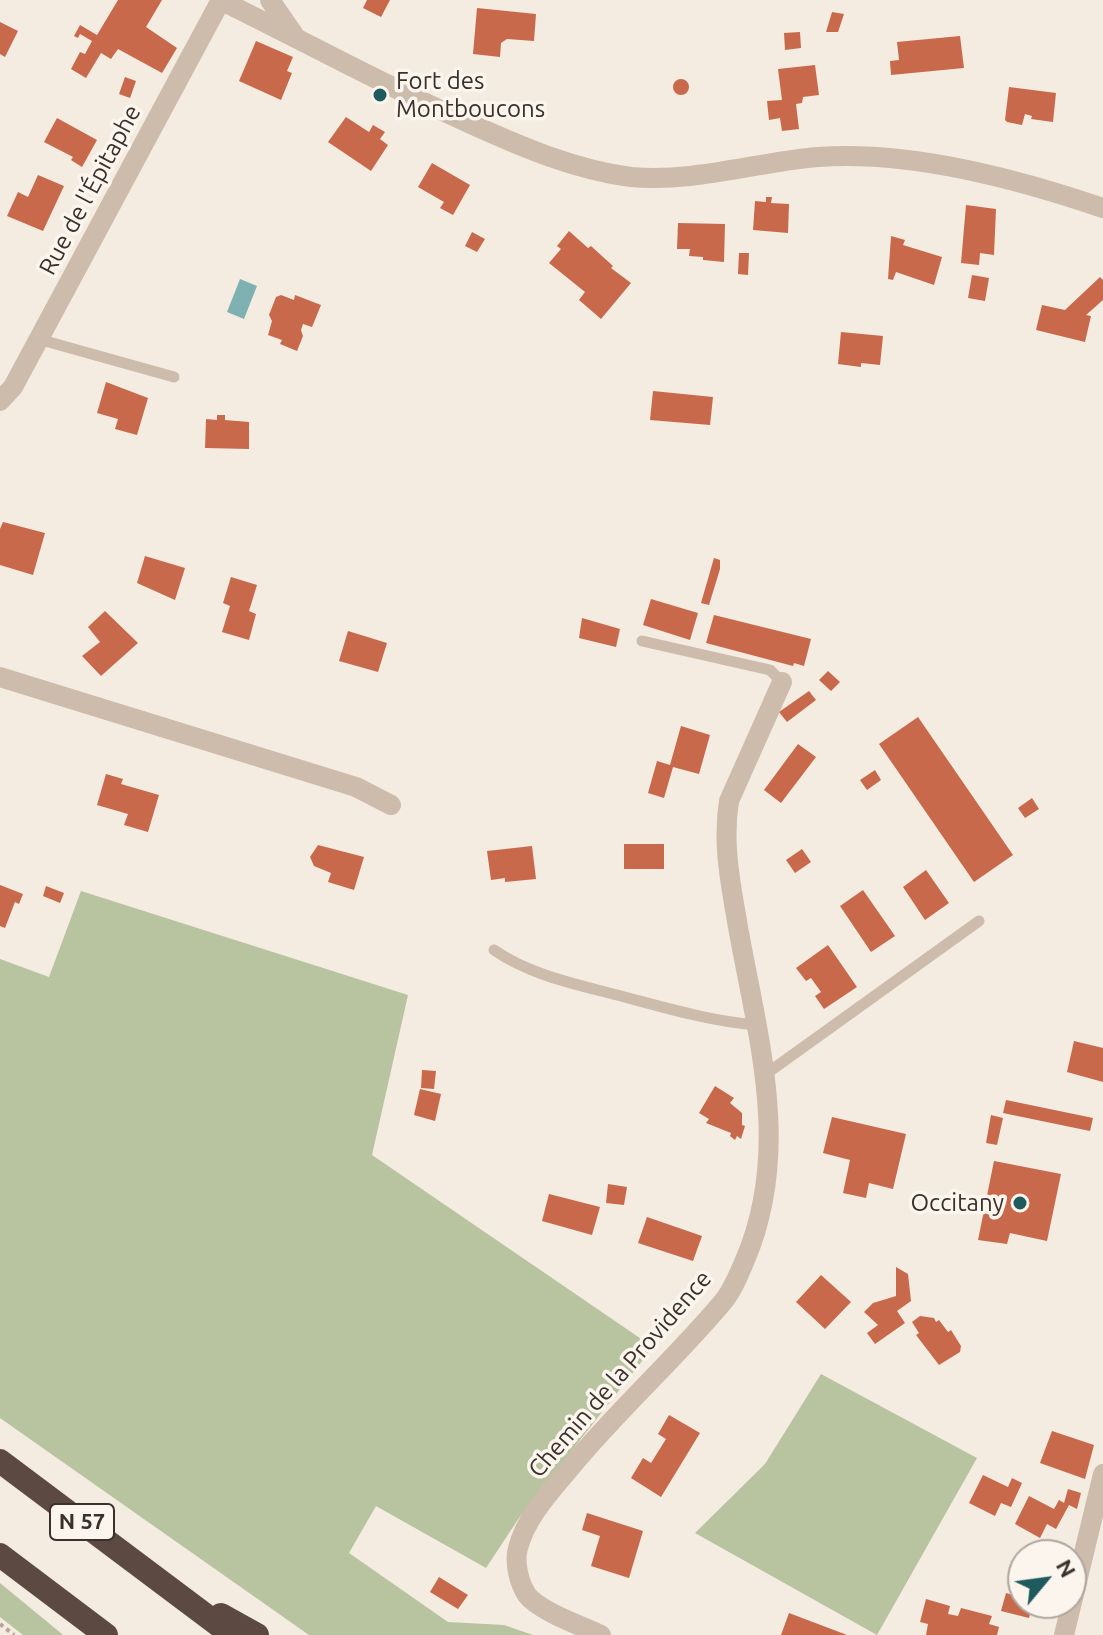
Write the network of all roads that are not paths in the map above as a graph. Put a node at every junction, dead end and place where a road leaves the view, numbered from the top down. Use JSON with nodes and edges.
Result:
{"nodes":[{"id":1,"x":221,"y":0,"type":"edge"},
{"id":2,"x":270,"y":0,"type":"edge"},
{"id":3,"x":294,"y":35,"type":"junction"},
{"id":4,"x":1103,"y":208,"type":"edge"},
{"id":5,"x":38,"y":339,"type":"junction"},
{"id":6,"x":174,"y":377,"type":"dead end"},
{"id":7,"x":0,"y":401,"type":"edge"},
{"id":8,"x":642,"y":641,"type":"dead end"},
{"id":9,"x":0,"y":677,"type":"edge"},
{"id":10,"x":782,"y":682,"type":"joint"},
{"id":11,"x":391,"y":805,"type":"dead end"},
{"id":12,"x":979,"y":921,"type":"dead end"},
{"id":13,"x":494,"y":950,"type":"dead end"},
{"id":14,"x":757,"y":1025,"type":"junction"},
{"id":15,"x":766,"y":1074,"type":"junction"},
{"id":16,"x":0,"y":1461,"type":"edge"},
{"id":17,"x":1103,"y":1474,"type":"edge"},
{"id":18,"x":0,"y":1555,"type":"edge"},
{"id":19,"x":165,"y":1583,"type":"junction"},
{"id":20,"x":106,"y":1635,"type":"edge"},
{"id":21,"x":232,"y":1635,"type":"edge"},
{"id":22,"x":257,"y":1635,"type":"edge"},
{"id":23,"x":601,"y":1635,"type":"edge"},
{"id":24,"x":1064,"y":1635,"type":"edge"}],
"edges":[{"from":1,"to":3,"type":"street"},
{"from":1,"to":5,"type":"street","name":"Rue de l'Épitaphe"},
{"from":2,"to":3,"type":"street"},
{"from":3,"to":4,"type":"street"},
{"from":5,"to":6,"type":"lane"},
{"from":5,"to":7,"type":"street","name":"Rue de l'Épitaphe"},
{"from":8,"to":10,"type":"lane"},
{"from":9,"to":11,"type":"street"},
{"from":10,"to":14,"type":"street","name":"Chemin de la Providence"},
{"from":12,"to":15,"type":"lane"},
{"from":13,"to":14,"type":"lane"},
{"from":14,"to":15,"type":"street","name":"Chemin de la Providence"},
{"from":15,"to":23,"type":"street","name":"Chemin de la Providence"},
{"from":16,"to":19,"type":"highway","number":"N 57"},
{"from":17,"to":24,"type":"street"},
{"from":18,"to":20,"type":"highway"},
{"from":19,"to":21,"type":"highway","number":"N 57"},
{"from":19,"to":22,"type":"highway"}]}
